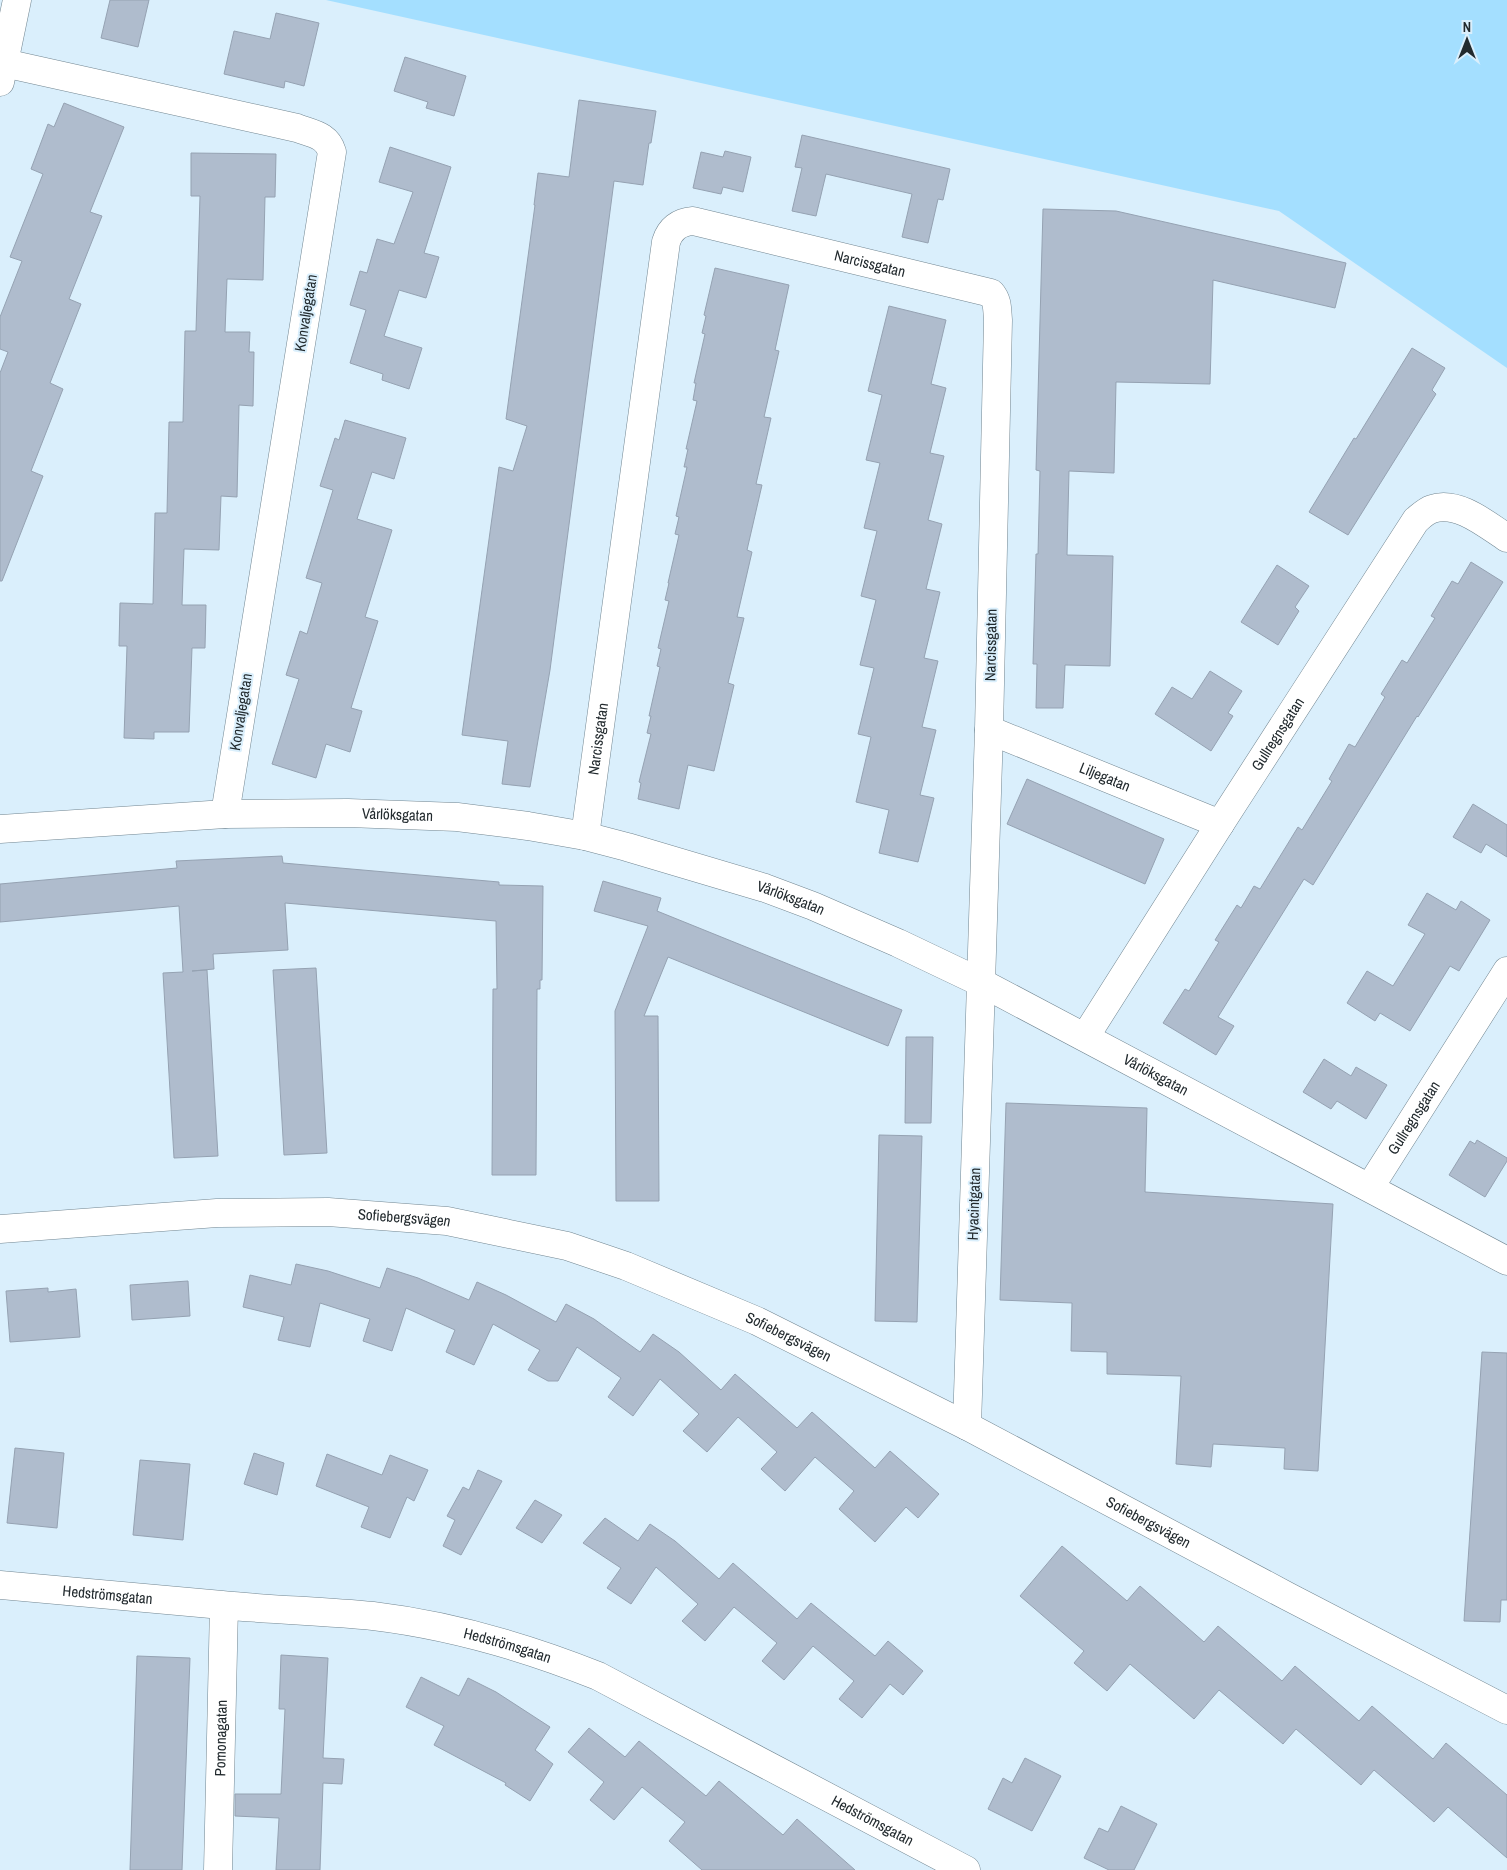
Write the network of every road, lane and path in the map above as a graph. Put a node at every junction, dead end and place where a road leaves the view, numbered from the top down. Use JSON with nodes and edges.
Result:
{"nodes":[{"id":1,"x":17,"y":0,"type":"edge"},
{"id":2,"x":2,"y":73,"type":"edge"},
{"id":3,"x":1507,"y":538,"type":"edge"},
{"id":4,"x":989,"y":730,"type":"junction"},
{"id":5,"x":225,"y":814,"type":"junction"},
{"id":6,"x":1220,"y":824,"type":"junction"},
{"id":7,"x":0,"y":829,"type":"edge"},
{"id":8,"x":585,"y":836,"type":"junction"},
{"id":9,"x":1507,"y":971,"type":"edge"},
{"id":10,"x":982,"y":983,"type":"junction"},
{"id":11,"x":1085,"y":1037,"type":"junction"},
{"id":12,"x":1370,"y":1187,"type":"junction"},
{"id":13,"x":0,"y":1229,"type":"edge"},
{"id":14,"x":1507,"y":1261,"type":"edge"},
{"id":15,"x":967,"y":1426,"type":"junction"},
{"id":16,"x":0,"y":1585,"type":"edge"},
{"id":17,"x":224,"y":1606,"type":"junction"},
{"id":18,"x":1507,"y":1710,"type":"edge"},
{"id":19,"x":218,"y":1870,"type":"edge"},
{"id":20,"x":966,"y":1870,"type":"edge"}],
"edges":[{"from":1,"to":2,"type":"street"},
{"from":2,"to":5,"type":"street","name":"Konvaljegatan"},
{"from":3,"to":6,"type":"street","name":"Gullregnsgatan"},
{"from":4,"to":6,"type":"street","name":"Liljegatan"},
{"from":4,"to":8,"type":"street","name":"Narcissgatan"},
{"from":4,"to":10,"type":"street","name":"Narcissgatan"},
{"from":5,"to":7,"type":"street","name":"Vårlöksgatan"},
{"from":5,"to":8,"type":"street","name":"Vårlöksgatan"},
{"from":6,"to":11,"type":"street","name":"Gullregnsgatan"},
{"from":8,"to":10,"type":"street","name":"Vårlöksgatan"},
{"from":9,"to":12,"type":"street","name":"Gullregnsgatan"},
{"from":10,"to":11,"type":"street","name":"Vårlöksgatan"},
{"from":10,"to":15,"type":"street","name":"Hyacintgatan"},
{"from":11,"to":12,"type":"street","name":"Vårlöksgatan"},
{"from":12,"to":14,"type":"street","name":"Vårlöksgatan"},
{"from":13,"to":15,"type":"street","name":"Sofiebergsvägen"},
{"from":15,"to":18,"type":"street","name":"Sofiebergsvägen"},
{"from":16,"to":17,"type":"street","name":"Hedströmsgatan"},
{"from":17,"to":19,"type":"street","name":"Pomonagatan"},
{"from":17,"to":20,"type":"street","name":"Hedströmsgatan"}]}
